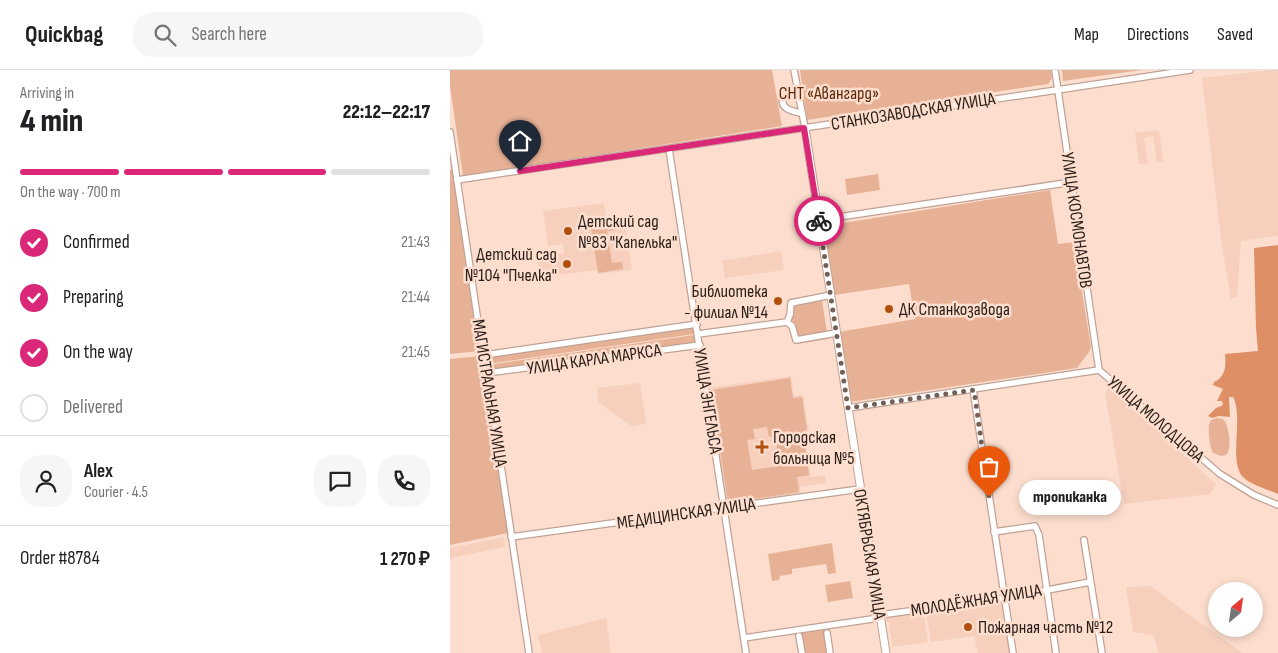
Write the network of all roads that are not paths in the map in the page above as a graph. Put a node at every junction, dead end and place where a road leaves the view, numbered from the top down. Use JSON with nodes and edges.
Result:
{"nodes":[{"id":1,"x":794,"y":70,"type":"edge"},
{"id":2,"x":1055,"y":70,"type":"edge"},
{"id":3,"x":1190,"y":70,"type":"edge"},
{"id":4,"x":1058,"y":89,"type":"junction"},
{"id":5,"x":798,"y":96,"type":"junction"},
{"id":6,"x":802,"y":113,"type":"junction"},
{"id":7,"x":804,"y":128,"type":"junction"},
{"id":8,"x":450,"y":132,"type":"edge"},
{"id":9,"x":669,"y":148,"type":"junction"},
{"id":10,"x":457,"y":180,"type":"junction"},
{"id":11,"x":1072,"y":182,"type":"junction"},
{"id":12,"x":819,"y":220,"type":"junction"},
{"id":13,"x":831,"y":295,"type":"junction"},
{"id":14,"x":787,"y":322,"type":"junction"},
{"id":15,"x":697,"y":324,"type":"junction"},
{"id":16,"x":836,"y":333,"type":"junction"},
{"id":17,"x":698,"y":334,"type":"junction"},
{"id":18,"x":700,"y":345,"type":"junction"},
{"id":19,"x":484,"y":355,"type":"junction"},
{"id":20,"x":1099,"y":370,"type":"junction"},
{"id":21,"x":487,"y":373,"type":"junction"},
{"id":22,"x":974,"y":390,"type":"junction"},
{"id":23,"x":848,"y":408,"type":"junction"},
{"id":24,"x":860,"y":488,"type":"junction"},
{"id":25,"x":1278,"y":505,"type":"edge"},
{"id":26,"x":724,"y":507,"type":"junction"},
{"id":27,"x":994,"y":532,"type":"junction"},
{"id":28,"x":511,"y":537,"type":"junction"},
{"id":29,"x":1084,"y":540,"type":"dead end"},
{"id":30,"x":1090,"y":582,"type":"junction"},
{"id":31,"x":1047,"y":590,"type":"junction"},
{"id":32,"x":1005,"y":598,"type":"junction"},
{"id":33,"x":880,"y":614,"type":"junction"},
{"id":34,"x":827,"y":633,"type":"dead end"},
{"id":35,"x":799,"y":636,"type":"dead end"},
{"id":36,"x":746,"y":637,"type":"junction"},
{"id":37,"x":529,"y":653,"type":"edge"},
{"id":38,"x":746,"y":653,"type":"edge"},
{"id":39,"x":802,"y":653,"type":"edge"},
{"id":40,"x":830,"y":653,"type":"edge"},
{"id":41,"x":886,"y":653,"type":"edge"},
{"id":42,"x":1013,"y":653,"type":"edge"},
{"id":43,"x":1056,"y":653,"type":"edge"},
{"id":44,"x":1102,"y":653,"type":"edge"}],
"edges":[{"from":1,"to":5,"type":"street","name":"ОКТЯБРЬСКАЯ УЛИЦА"},
{"from":2,"to":4,"type":"street","name":"УЛИЦА КОСМОНАВТОВ"},
{"from":3,"to":4,"type":"street","name":"СТАНКОЗАВОДСКАЯ УЛИЦА"},
{"from":4,"to":7,"type":"street","name":"СТАНКОЗАВОДСКАЯ УЛИЦА"},
{"from":4,"to":11,"type":"street","name":"УЛИЦА КОСМОНАВТОВ"},
{"from":5,"to":6,"type":"street","name":"ОКТЯБРЬСКАЯ УЛИЦА"},
{"from":5,"to":6,"type":"street"},
{"from":6,"to":7,"type":"street","name":"ОКТЯБРЬСКАЯ УЛИЦА"},
{"from":7,"to":9,"type":"street","name":"СТАНКОЗАВОДСКАЯ УЛИЦА"},
{"from":7,"to":12,"type":"main road","name":"ОКТЯБРЬСКАЯ УЛИЦА"},
{"from":8,"to":10,"type":"street","name":"МАГИСТРАЛЬНАЯ УЛИЦА"},
{"from":9,"to":10,"type":"street","name":"СТАНКОЗАВОДСКАЯ УЛИЦА"},
{"from":9,"to":15,"type":"street","name":"УЛИЦА ЭНГЕЛЬСА"},
{"from":10,"to":19,"type":"street","name":"МАГИСТРАЛЬНАЯ УЛИЦА"},
{"from":11,"to":12,"type":"street"},
{"from":11,"to":20,"type":"street","name":"УЛИЦА КОСМОНАВТОВ"},
{"from":12,"to":13,"type":"main road","name":"ОКТЯБРЬСКАЯ УЛИЦА"},
{"from":13,"to":14,"type":"street"},
{"from":13,"to":16,"type":"main road","name":"ОКТЯБРЬСКАЯ УЛИЦА"},
{"from":14,"to":16,"type":"street"},
{"from":14,"to":17,"type":"street"},
{"from":15,"to":17,"type":"street","name":"УЛИЦА ЭНГЕЛЬСА"},
{"from":15,"to":19,"type":"street","name":"УЛИЦА КАРЛА МАРКСА"},
{"from":16,"to":23,"type":"main road","name":"ОКТЯБРЬСКАЯ УЛИЦА"},
{"from":17,"to":18,"type":"street","name":"УЛИЦА ЭНГЕЛЬСА"},
{"from":18,"to":21,"type":"street","name":"УЛИЦА КАРЛА МАРКСА"},
{"from":18,"to":26,"type":"street","name":"УЛИЦА ЭНГЕЛЬСА"},
{"from":19,"to":21,"type":"street","name":"МАГИСТРАЛЬНАЯ УЛИЦА"},
{"from":20,"to":22,"type":"street","name":"УЛИЦА МОЛОДЦОВА"},
{"from":20,"to":25,"type":"street","name":"УЛИЦА МОЛОДЦОВА"},
{"from":21,"to":28,"type":"street","name":"МАГИСТРАЛЬНАЯ УЛИЦА"},
{"from":22,"to":23,"type":"street","name":"УЛИЦА МОЛОДЦОВА"},
{"from":22,"to":27,"type":"street"},
{"from":23,"to":24,"type":"main road","name":"ОКТЯБРЬСКАЯ УЛИЦА"},
{"from":24,"to":26,"type":"street","name":"МЕДИЦИНСКАЯ УЛИЦА"},
{"from":24,"to":33,"type":"main road","name":"ОКТЯБРЬСКАЯ УЛИЦА"},
{"from":26,"to":28,"type":"street","name":"МЕДИЦИНСКАЯ УЛИЦА"},
{"from":26,"to":36,"type":"street","name":"УЛИЦА ЭНГЕЛЬСА"},
{"from":27,"to":31,"type":"street"},
{"from":27,"to":32,"type":"street"},
{"from":28,"to":37,"type":"street","name":"МАГИСТРАЛЬНАЯ УЛИЦА"},
{"from":29,"to":30,"type":"street"},
{"from":30,"to":31,"type":"street","name":"МОЛОДЁЖНАЯ УЛИЦА"},
{"from":30,"to":44,"type":"street"},
{"from":31,"to":32,"type":"street","name":"МОЛОДЁЖНАЯ УЛИЦА"},
{"from":31,"to":43,"type":"street"},
{"from":32,"to":33,"type":"street","name":"МОЛОДЁЖНАЯ УЛИЦА"},
{"from":32,"to":42,"type":"street"},
{"from":33,"to":36,"type":"street","name":"МОЛОДЁЖНАЯ УЛИЦА"},
{"from":33,"to":41,"type":"main road","name":"ОКТЯБРЬСКАЯ УЛИЦА"},
{"from":34,"to":40,"type":"street"},
{"from":35,"to":39,"type":"street"},
{"from":36,"to":38,"type":"street","name":"УЛИЦА ЭНГЕЛЬСА"}]}
